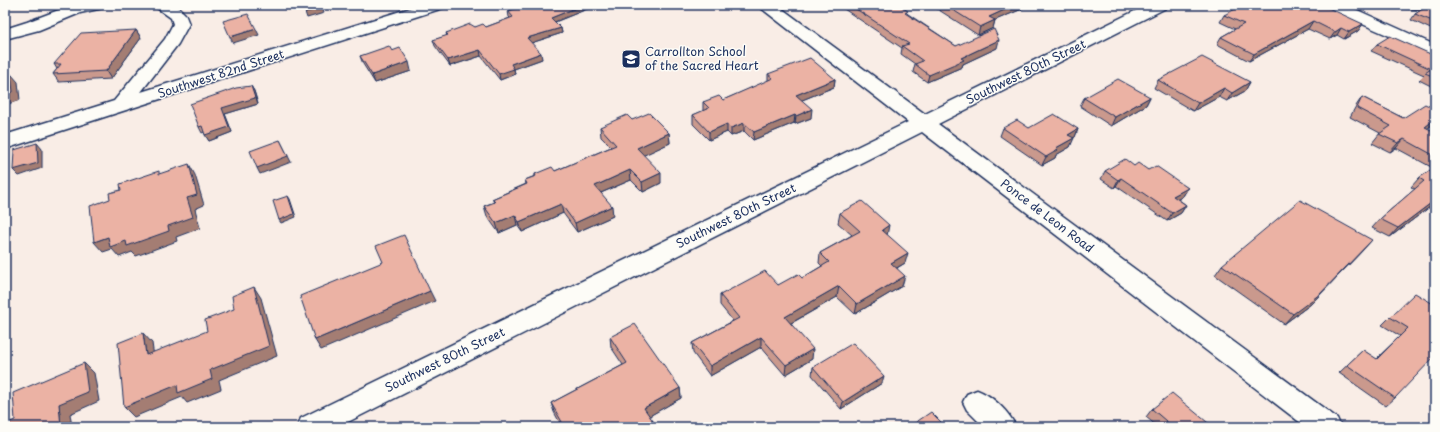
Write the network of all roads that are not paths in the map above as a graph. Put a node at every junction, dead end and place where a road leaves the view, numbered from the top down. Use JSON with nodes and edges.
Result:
{"nodes":[{"id":1,"x":97,"y":5,"type":"edge"},
{"id":2,"x":163,"y":5,"type":"edge"},
{"id":3,"x":437,"y":5,"type":"edge"},
{"id":4,"x":767,"y":5,"type":"edge"},
{"id":5,"x":1160,"y":5,"type":"edge"},
{"id":6,"x":1332,"y":5,"type":"edge"},
{"id":7,"x":414,"y":8,"type":"edge"},
{"id":8,"x":5,"y":34,"type":"edge"},
{"id":9,"x":1435,"y":51,"type":"edge"},
{"id":10,"x":120,"y":106,"type":"junction"},
{"id":11,"x":923,"y":123,"type":"junction"},
{"id":12,"x":5,"y":142,"type":"edge"},
{"id":13,"x":977,"y":402,"type":"dead end"},
{"id":14,"x":311,"y":427,"type":"edge"},
{"id":15,"x":1002,"y":427,"type":"edge"},
{"id":16,"x":1327,"y":427,"type":"edge"}],
"edges":[{"from":1,"to":8,"type":"street"},
{"from":2,"to":10,"type":"street"},
{"from":3,"to":7,"type":"street","name":"Southwest 82nd Street"},
{"from":4,"to":11,"type":"street","name":"Ponce de Leon Road"},
{"from":5,"to":11,"type":"street","name":"Southwest 80th Street"},
{"from":6,"to":9,"type":"street"},
{"from":7,"to":10,"type":"street","name":"Southwest 82nd Street"},
{"from":10,"to":12,"type":"street","name":"Southwest 82nd Street"},
{"from":11,"to":14,"type":"street","name":"Southwest 80th Street"},
{"from":11,"to":16,"type":"street","name":"Ponce de Leon Road"},
{"from":13,"to":15,"type":"street"}]}
